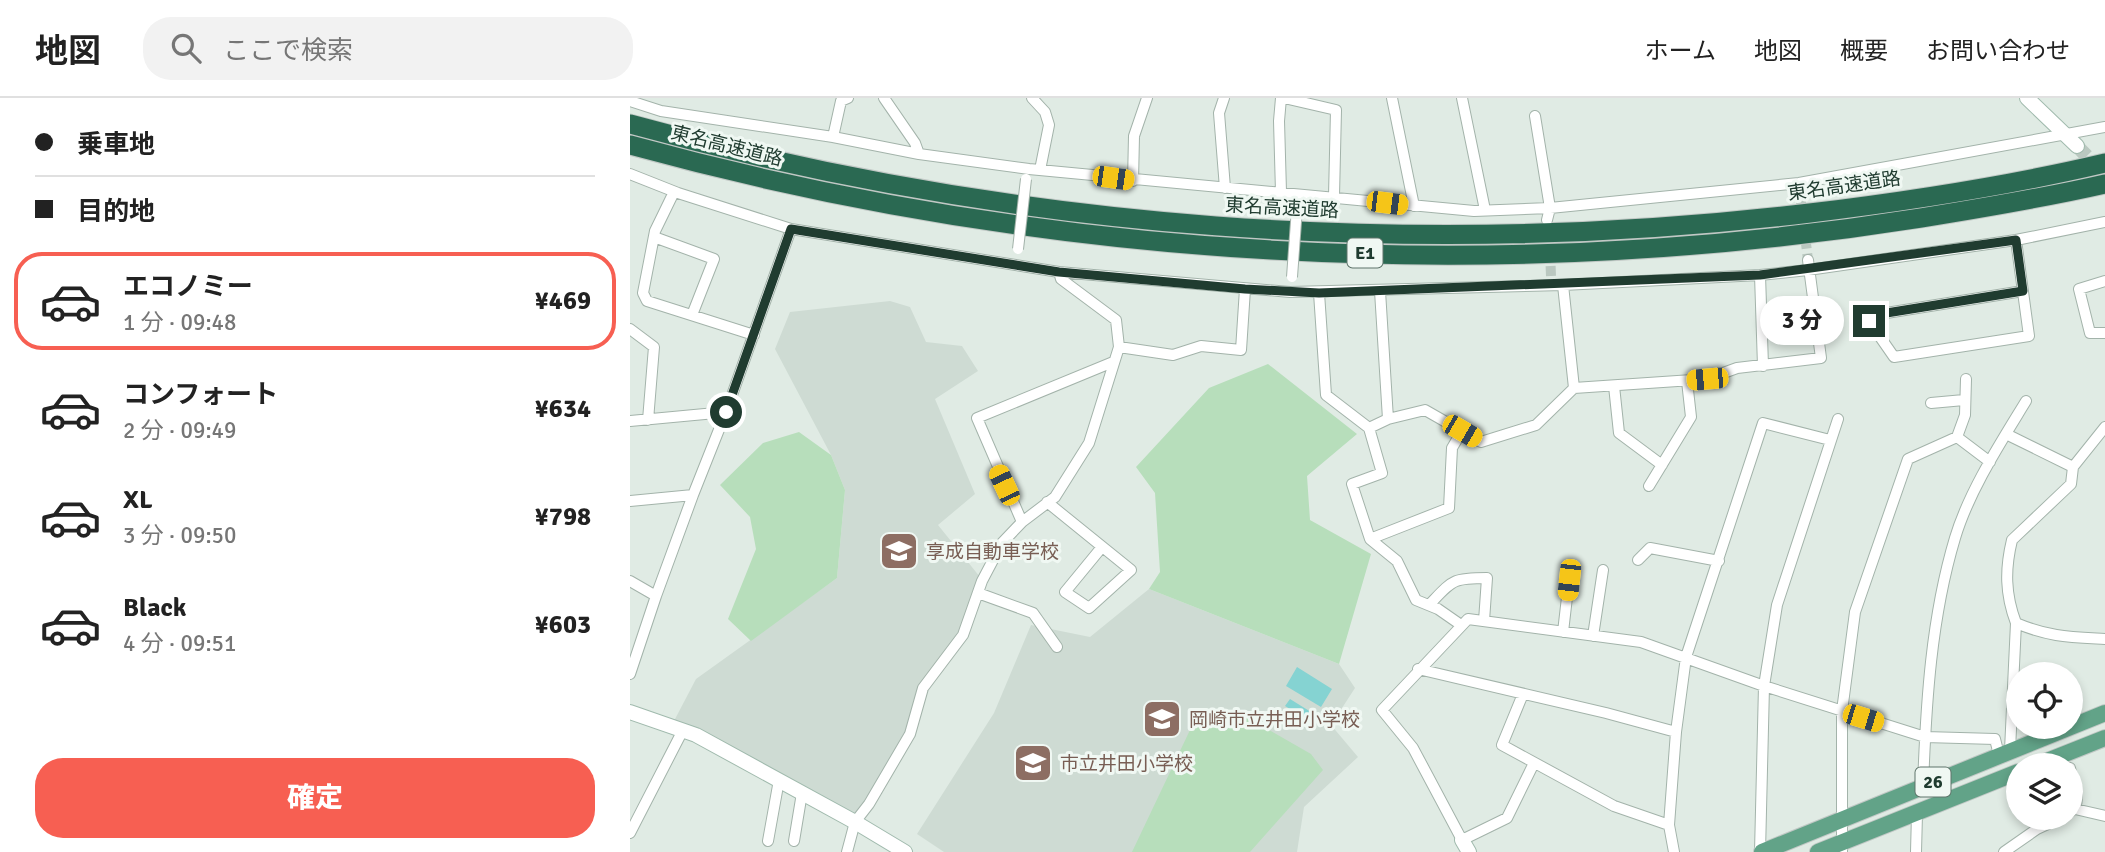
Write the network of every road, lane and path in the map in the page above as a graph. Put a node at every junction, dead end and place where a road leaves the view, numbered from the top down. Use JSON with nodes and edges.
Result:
{"nodes":[{"id":1,"x":848,"y":98,"type":"edge"},
{"id":2,"x":884,"y":98,"type":"edge"},
{"id":3,"x":1032,"y":98,"type":"edge"},
{"id":4,"x":1224,"y":98,"type":"edge"},
{"id":5,"x":1282,"y":98,"type":"edge"},
{"id":6,"x":1392,"y":98,"type":"edge"},
{"id":7,"x":1462,"y":98,"type":"edge"},
{"id":8,"x":2027,"y":98,"type":"edge"},
{"id":9,"x":1145,"y":99,"type":"edge"},
{"id":10,"x":630,"y":101,"type":"edge"},
{"id":11,"x":1535,"y":116,"type":"dead end"},
{"id":12,"x":630,"y":124,"type":"edge"},
{"id":13,"x":2105,"y":127,"type":"edge"},
{"id":14,"x":2066,"y":135,"type":"junction"},
{"id":15,"x":833,"y":137,"type":"junction"},
{"id":16,"x":630,"y":145,"type":"edge"},
{"id":17,"x":2077,"y":146,"type":"tunnel mouth"},
{"id":18,"x":919,"y":154,"type":"junction"},
{"id":19,"x":2105,"y":163,"type":"edge"},
{"id":20,"x":1032,"y":173,"type":"junction"},
{"id":21,"x":630,"y":174,"type":"edge"},
{"id":22,"x":1133,"y":181,"type":"junction"},
{"id":23,"x":2105,"y":184,"type":"edge"},
{"id":24,"x":1225,"y":188,"type":"junction"},
{"id":25,"x":674,"y":192,"type":"junction"},
{"id":26,"x":1281,"y":192,"type":"junction"},
{"id":27,"x":1296,"y":194,"type":"junction"},
{"id":28,"x":1334,"y":196,"type":"junction"},
{"id":29,"x":1414,"y":206,"type":"junction"},
{"id":30,"x":1550,"y":208,"type":"junction"},
{"id":31,"x":1485,"y":210,"type":"junction"},
{"id":32,"x":1547,"y":220,"type":"dead end"},
{"id":33,"x":2105,"y":222,"type":"edge"},
{"id":34,"x":791,"y":229,"type":"junction"},
{"id":35,"x":654,"y":237,"type":"junction"},
{"id":36,"x":2016,"y":240,"type":"junction"},
{"id":37,"x":1808,"y":265,"type":"junction"},
{"id":38,"x":1018,"y":267,"type":"junction"},
{"id":39,"x":1059,"y":272,"type":"junction"},
{"id":40,"x":1760,"y":275,"type":"junction"},
{"id":41,"x":2105,"y":281,"type":"edge"},
{"id":42,"x":1563,"y":285,"type":"junction"},
{"id":43,"x":1245,"y":289,"type":"junction"},
{"id":44,"x":1380,"y":291,"type":"junction"},
{"id":45,"x":2023,"y":291,"type":"junction"},
{"id":46,"x":1290,"y":292,"type":"junction"},
{"id":47,"x":1319,"y":293,"type":"junction"},
{"id":48,"x":692,"y":315,"type":"junction"},
{"id":49,"x":630,"y":329,"type":"edge"},
{"id":50,"x":2105,"y":333,"type":"edge"},
{"id":51,"x":754,"y":335,"type":"junction"},
{"id":52,"x":1119,"y":347,"type":"junction"},
{"id":53,"x":1113,"y":362,"type":"junction"},
{"id":54,"x":1763,"y":366,"type":"junction"},
{"id":55,"x":1966,"y":379,"type":"dead end"},
{"id":56,"x":1687,"y":381,"type":"junction"},
{"id":57,"x":1614,"y":386,"type":"junction"},
{"id":58,"x":1574,"y":388,"type":"junction"},
{"id":59,"x":1964,"y":400,"type":"junction"},
{"id":60,"x":2026,"y":401,"type":"dead end"},
{"id":61,"x":1931,"y":404,"type":"dead end"},
{"id":62,"x":726,"y":412,"type":"junction"},
{"id":63,"x":1388,"y":419,"type":"junction"},
{"id":64,"x":1838,"y":419,"type":"dead end"},
{"id":65,"x":648,"y":420,"type":"junction"},
{"id":66,"x":630,"y":421,"type":"edge"},
{"id":67,"x":2105,"y":427,"type":"edge"},
{"id":68,"x":1369,"y":428,"type":"junction"},
{"id":69,"x":1462,"y":431,"type":"junction"},
{"id":70,"x":2006,"y":434,"type":"junction"},
{"id":71,"x":1957,"y":437,"type":"junction"},
{"id":72,"x":1830,"y":440,"type":"junction"},
{"id":73,"x":1990,"y":462,"type":"junction"},
{"id":74,"x":1662,"y":465,"type":"junction"},
{"id":75,"x":2073,"y":467,"type":"junction"},
{"id":76,"x":1649,"y":486,"type":"dead end"},
{"id":77,"x":692,"y":495,"type":"junction"},
{"id":78,"x":630,"y":501,"type":"edge"},
{"id":79,"x":1047,"y":502,"type":"junction"},
{"id":80,"x":1021,"y":522,"type":"junction"},
{"id":81,"x":1370,"y":539,"type":"junction"},
{"id":82,"x":1102,"y":547,"type":"junction"},
{"id":83,"x":1638,"y":560,"type":"dead end"},
{"id":84,"x":1719,"y":561,"type":"junction"},
{"id":85,"x":1603,"y":570,"type":"dead end"},
{"id":86,"x":1569,"y":580,"type":"dead end"},
{"id":87,"x":630,"y":581,"type":"edge"},
{"id":88,"x":978,"y":593,"type":"junction"},
{"id":89,"x":656,"y":596,"type":"junction"},
{"id":90,"x":1429,"y":605,"type":"junction"},
{"id":91,"x":1483,"y":621,"type":"junction"},
{"id":92,"x":2016,"y":622,"type":"junction"},
{"id":93,"x":1461,"y":625,"type":"junction"},
{"id":94,"x":1563,"y":632,"type":"junction"},
{"id":95,"x":1594,"y":636,"type":"junction"},
{"id":96,"x":2105,"y":639,"type":"edge"},
{"id":97,"x":1057,"y":647,"type":"dead end"},
{"id":98,"x":1686,"y":657,"type":"junction"},
{"id":99,"x":1419,"y":669,"type":"junction"},
{"id":100,"x":630,"y":674,"type":"edge"},
{"id":101,"x":1764,"y":686,"type":"junction"},
{"id":102,"x":1523,"y":694,"type":"junction"},
{"id":103,"x":1842,"y":711,"type":"junction"},
{"id":104,"x":630,"y":712,"type":"edge"},
{"id":105,"x":2105,"y":713,"type":"edge"},
{"id":106,"x":683,"y":730,"type":"junction"},
{"id":107,"x":1676,"y":732,"type":"junction"},
{"id":108,"x":1925,"y":737,"type":"junction"},
{"id":109,"x":2105,"y":737,"type":"edge"},
{"id":110,"x":2005,"y":753,"type":"junction"},
{"id":111,"x":2081,"y":753,"type":"edge"},
{"id":112,"x":1534,"y":763,"type":"junction"},
{"id":113,"x":2006,"y":777,"type":"edge"},
{"id":114,"x":779,"y":780,"type":"junction"},
{"id":115,"x":1923,"y":786,"type":"junction"},
{"id":116,"x":802,"y":793,"type":"junction"},
{"id":117,"x":2083,"y":812,"type":"edge"},
{"id":118,"x":1917,"y":814,"type":"junction"},
{"id":119,"x":2105,"y":816,"type":"edge"},
{"id":120,"x":1841,"y":818,"type":"junction"},
{"id":121,"x":855,"y":822,"type":"junction"},
{"id":122,"x":1669,"y":825,"type":"junction"},
{"id":123,"x":2036,"y":830,"type":"edge"},
{"id":124,"x":630,"y":833,"type":"edge"},
{"id":125,"x":768,"y":841,"type":"dead end"},
{"id":126,"x":794,"y":841,"type":"dead end"},
{"id":127,"x":1465,"y":846,"type":"edge"},
{"id":128,"x":1842,"y":847,"type":"edge"},
{"id":129,"x":847,"y":852,"type":"edge"},
{"id":130,"x":905,"y":852,"type":"edge"},
{"id":131,"x":1674,"y":852,"type":"edge"},
{"id":132,"x":1761,"y":852,"type":"edge"},
{"id":133,"x":1818,"y":852,"type":"edge"},
{"id":134,"x":1916,"y":852,"type":"edge"},
{"id":135,"x":2004,"y":852,"type":"edge"}],
"edges":[{"from":1,"to":15,"type":"street"},
{"from":2,"to":18,"type":"street"},
{"from":3,"to":20,"type":"street"},
{"from":4,"to":24,"type":"street"},
{"from":5,"to":26,"type":"street"},
{"from":5,"to":28,"type":"street"},
{"from":6,"to":29,"type":"street"},
{"from":7,"to":31,"type":"street"},
{"from":8,"to":14,"type":"street"},
{"from":9,"to":22,"type":"street"},
{"from":10,"to":15,"type":"street"},
{"from":11,"to":30,"type":"street"},
{"from":12,"to":19,"type":"highway","name":"東名高速道路","number":"E1"},
{"from":13,"to":14,"type":"street"},
{"from":14,"to":17,"type":"street"},
{"from":14,"to":30,"type":"street"},
{"from":15,"to":18,"type":"street"},
{"from":16,"to":23,"type":"highway","name":"東名高速道路","number":"E1"},
{"from":18,"to":20,"type":"street"},
{"from":20,"to":22,"type":"street"},
{"from":20,"to":38,"type":"street","bridge":true},
{"from":21,"to":25,"type":"street"},
{"from":22,"to":24,"type":"street"},
{"from":24,"to":26,"type":"street"},
{"from":25,"to":34,"type":"street"},
{"from":25,"to":35,"type":"street"},
{"from":26,"to":27,"type":"street"},
{"from":27,"to":28,"type":"street"},
{"from":27,"to":46,"type":"street","bridge":true},
{"from":28,"to":29,"type":"street"},
{"from":29,"to":31,"type":"street"},
{"from":30,"to":31,"type":"street"},
{"from":30,"to":32,"type":"street"},
{"from":33,"to":36,"type":"street"},
{"from":34,"to":38,"type":"street"},
{"from":34,"to":51,"type":"street"},
{"from":35,"to":48,"type":"street"},
{"from":35,"to":48,"type":"street"},
{"from":36,"to":37,"type":"street"},
{"from":36,"to":45,"type":"street"},
{"from":37,"to":40,"type":"street"},
{"from":37,"to":54,"type":"street"},
{"from":38,"to":39,"type":"street"},
{"from":39,"to":43,"type":"street"},
{"from":39,"to":52,"type":"street"},
{"from":40,"to":42,"type":"street"},
{"from":40,"to":54,"type":"street"},
{"from":41,"to":50,"type":"street"},
{"from":42,"to":44,"type":"street"},
{"from":42,"to":58,"type":"street"},
{"from":43,"to":46,"type":"street"},
{"from":43,"to":52,"type":"street"},
{"from":44,"to":47,"type":"street"},
{"from":44,"to":63,"type":"street"},
{"from":45,"to":45,"type":"street"},
{"from":46,"to":47,"type":"street"},
{"from":47,"to":68,"type":"street"},
{"from":48,"to":51,"type":"street"},
{"from":49,"to":65,"type":"street"},
{"from":51,"to":62,"type":"street"},
{"from":52,"to":53,"type":"street"},
{"from":53,"to":79,"type":"street"},
{"from":53,"to":80,"type":"street"},
{"from":54,"to":56,"type":"street"},
{"from":55,"to":59,"type":"street"},
{"from":56,"to":57,"type":"street"},
{"from":56,"to":74,"type":"street"},
{"from":57,"to":58,"type":"street"},
{"from":57,"to":74,"type":"street"},
{"from":58,"to":69,"type":"street"},
{"from":59,"to":61,"type":"street"},
{"from":59,"to":71,"type":"street"},
{"from":60,"to":70,"type":"street"},
{"from":62,"to":65,"type":"street"},
{"from":62,"to":77,"type":"street"},
{"from":63,"to":68,"type":"street"},
{"from":63,"to":69,"type":"street"},
{"from":64,"to":72,"type":"street"},
{"from":65,"to":66,"type":"street"},
{"from":67,"to":75,"type":"street"},
{"from":68,"to":81,"type":"street"},
{"from":69,"to":81,"type":"street"},
{"from":70,"to":73,"type":"street"},
{"from":70,"to":75,"type":"street"},
{"from":71,"to":73,"type":"street"},
{"from":71,"to":103,"type":"street"},
{"from":72,"to":84,"type":"street"},
{"from":72,"to":101,"type":"street"},
{"from":73,"to":108,"type":"street"},
{"from":74,"to":76,"type":"street"},
{"from":75,"to":92,"type":"street"},
{"from":77,"to":78,"type":"street"},
{"from":77,"to":89,"type":"street"},
{"from":79,"to":80,"type":"street"},
{"from":79,"to":82,"type":"street"},
{"from":80,"to":88,"type":"street"},
{"from":81,"to":90,"type":"street"},
{"from":82,"to":82,"type":"street"},
{"from":83,"to":84,"type":"street"},
{"from":84,"to":98,"type":"street"},
{"from":85,"to":95,"type":"street"},
{"from":86,"to":94,"type":"street"},
{"from":87,"to":89,"type":"street"},
{"from":88,"to":97,"type":"street"},
{"from":88,"to":121,"type":"street"},
{"from":89,"to":100,"type":"street"},
{"from":90,"to":91,"type":"street"},
{"from":90,"to":93,"type":"street"},
{"from":91,"to":93,"type":"street"},
{"from":91,"to":94,"type":"street"},
{"from":92,"to":96,"type":"street"},
{"from":92,"to":110,"type":"street"},
{"from":93,"to":99,"type":"street"},
{"from":94,"to":95,"type":"street"},
{"from":95,"to":98,"type":"street"},
{"from":98,"to":101,"type":"street"},
{"from":98,"to":107,"type":"street"},
{"from":99,"to":102,"type":"street"},
{"from":99,"to":127,"type":"street"},
{"from":101,"to":103,"type":"street"},
{"from":101,"to":132,"type":"street"},
{"from":102,"to":107,"type":"street"},
{"from":102,"to":112,"type":"street"},
{"from":103,"to":108,"type":"street"},
{"from":103,"to":120,"type":"street"},
{"from":104,"to":106,"type":"street"},
{"from":105,"to":110,"type":"main road","number":"26"},
{"from":106,"to":114,"type":"street"},
{"from":106,"to":124,"type":"street"},
{"from":107,"to":122,"type":"street"},
{"from":108,"to":110,"type":"street"},
{"from":108,"to":115,"type":"street"},
{"from":109,"to":111,"type":"main road"},
{"from":110,"to":115,"type":"main road","number":"26"},
{"from":112,"to":122,"type":"street"},
{"from":112,"to":127,"type":"street"},
{"from":113,"to":118,"type":"main road","number":"26"},
{"from":114,"to":116,"type":"street"},
{"from":114,"to":125,"type":"street"},
{"from":115,"to":120,"type":"main road","number":"26"},
{"from":116,"to":121,"type":"street"},
{"from":116,"to":126,"type":"street"},
{"from":117,"to":119,"type":"street"},
{"from":118,"to":128,"type":"main road","number":"26"},
{"from":118,"to":134,"type":"street"},
{"from":120,"to":128,"type":"street"},
{"from":120,"to":132,"type":"main road","number":"26"},
{"from":121,"to":129,"type":"street"},
{"from":121,"to":130,"type":"street"},
{"from":122,"to":131,"type":"street"},
{"from":123,"to":135,"type":"street"},
{"from":128,"to":133,"type":"main road","number":"26"}]}
